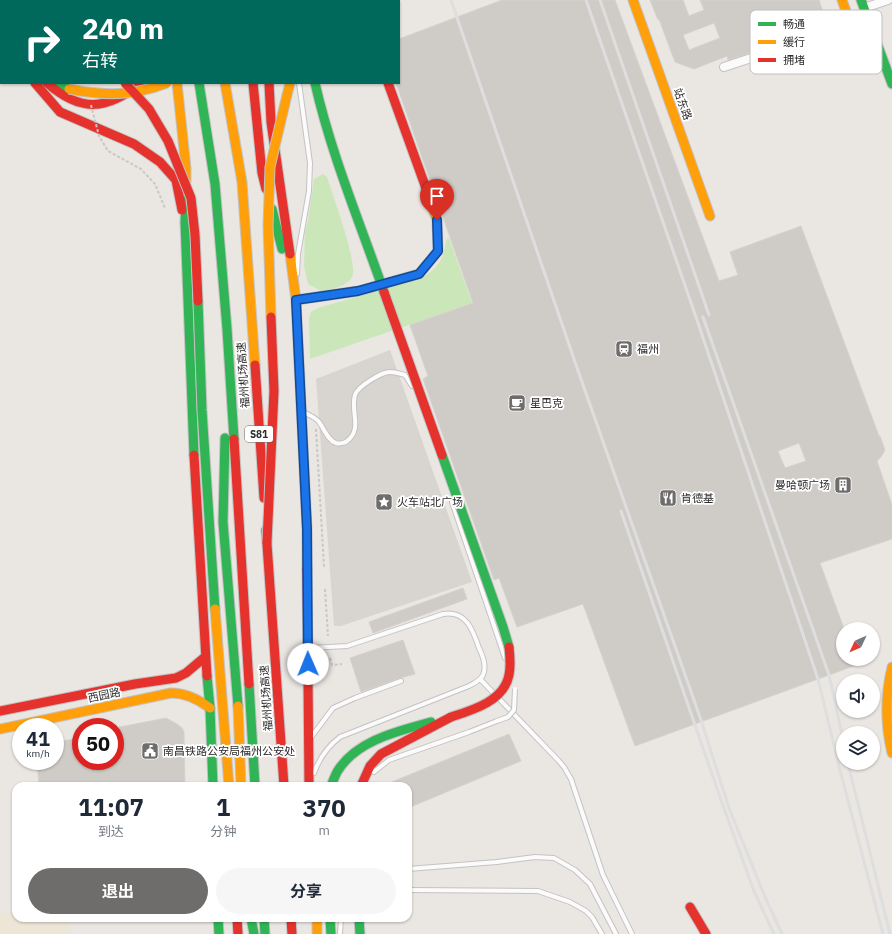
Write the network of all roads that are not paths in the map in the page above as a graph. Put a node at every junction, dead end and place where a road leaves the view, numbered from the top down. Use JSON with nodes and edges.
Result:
{"nodes":[{"id":1,"x":633,"y":0,"type":"edge"},
{"id":2,"x":842,"y":0,"type":"edge"},
{"id":3,"x":888,"y":0,"type":"edge"},
{"id":4,"x":862,"y":4,"type":"edge"},
{"id":5,"x":846,"y":10,"type":"edge"},
{"id":6,"x":750,"y":58,"type":"edge"},
{"id":7,"x":882,"y":58,"type":"edge"},
{"id":8,"x":724,"y":67,"type":"dead end"},
{"id":9,"x":36,"y":84,"type":"edge"},
{"id":10,"x":48,"y":84,"type":"edge"},
{"id":11,"x":56,"y":84,"type":"edge"},
{"id":12,"x":126,"y":84,"type":"edge"},
{"id":13,"x":140,"y":84,"type":"edge"},
{"id":14,"x":164,"y":84,"type":"edge"},
{"id":15,"x":177,"y":84,"type":"edge"},
{"id":16,"x":199,"y":84,"type":"edge"},
{"id":17,"x":225,"y":84,"type":"edge"},
{"id":18,"x":253,"y":84,"type":"edge"},
{"id":19,"x":269,"y":84,"type":"edge"},
{"id":20,"x":290,"y":84,"type":"edge"},
{"id":21,"x":299,"y":84,"type":"edge"},
{"id":22,"x":315,"y":84,"type":"edge"},
{"id":23,"x":388,"y":84,"type":"edge"},
{"id":24,"x":892,"y":84,"type":"edge"},
{"id":25,"x":710,"y":216,"type":"dead end"},
{"id":26,"x":185,"y":222,"type":"junction"},
{"id":27,"x":296,"y":300,"type":"junction"},
{"id":28,"x":227,"y":329,"type":"junction"},
{"id":29,"x":301,"y":411,"type":"junction"},
{"id":30,"x":438,"y":458,"type":"dead end"},
{"id":31,"x":450,"y":495,"type":"dead end"},
{"id":32,"x":267,"y":542,"type":"junction"},
{"id":33,"x":307,"y":648,"type":"junction"},
{"id":34,"x":204,"y":657,"type":"junction"},
{"id":35,"x":892,"y":667,"type":"edge"},
{"id":36,"x":480,"y":679,"type":"junction"},
{"id":37,"x":401,"y":681,"type":"dead end"},
{"id":38,"x":210,"y":708,"type":"junction"},
{"id":39,"x":0,"y":711,"type":"edge"},
{"id":40,"x":451,"y":717,"type":"junction"},
{"id":41,"x":0,"y":729,"type":"edge"},
{"id":42,"x":308,"y":742,"type":"junction"},
{"id":43,"x":892,"y":753,"type":"edge"},
{"id":44,"x":213,"y":782,"type":"edge"},
{"id":45,"x":229,"y":782,"type":"edge"},
{"id":46,"x":242,"y":782,"type":"edge"},
{"id":47,"x":255,"y":782,"type":"edge"},
{"id":48,"x":284,"y":782,"type":"edge"},
{"id":49,"x":309,"y":782,"type":"edge"},
{"id":50,"x":310,"y":782,"type":"edge"},
{"id":51,"x":332,"y":782,"type":"edge"},
{"id":52,"x":363,"y":782,"type":"edge"},
{"id":53,"x":365,"y":782,"type":"edge"},
{"id":54,"x":412,"y":869,"type":"edge"},
{"id":55,"x":412,"y":890,"type":"edge"},
{"id":56,"x":690,"y":907,"type":"dead end"},
{"id":57,"x":218,"y":922,"type":"edge"},
{"id":58,"x":237,"y":922,"type":"edge"},
{"id":59,"x":252,"y":922,"type":"edge"},
{"id":60,"x":264,"y":922,"type":"edge"},
{"id":61,"x":291,"y":922,"type":"edge"},
{"id":62,"x":317,"y":922,"type":"edge"},
{"id":63,"x":330,"y":922,"type":"edge"},
{"id":64,"x":341,"y":922,"type":"edge"},
{"id":65,"x":359,"y":922,"type":"edge"},
{"id":66,"x":219,"y":934,"type":"edge"},
{"id":67,"x":238,"y":934,"type":"edge"},
{"id":68,"x":254,"y":934,"type":"edge"},
{"id":69,"x":265,"y":934,"type":"edge"},
{"id":70,"x":292,"y":934,"type":"edge"},
{"id":71,"x":317,"y":934,"type":"edge"},
{"id":72,"x":331,"y":934,"type":"edge"},
{"id":73,"x":340,"y":934,"type":"edge"},
{"id":74,"x":360,"y":934,"type":"edge"},
{"id":75,"x":602,"y":934,"type":"edge"},
{"id":76,"x":616,"y":934,"type":"edge"},
{"id":77,"x":632,"y":934,"type":"edge"},
{"id":78,"x":706,"y":934,"type":"edge"}],
"edges":[{"from":1,"to":25,"type":"main road","name":"站东路"},
{"from":2,"to":5,"type":"main road"},
{"from":3,"to":4,"type":"street"},
{"from":6,"to":8,"type":"street"},
{"from":7,"to":24,"type":"main road"},
{"from":9,"to":26,"type":"main road"},
{"from":10,"to":13,"type":"main road"},
{"from":11,"to":14,"type":"main road","bridge":true},
{"from":12,"to":45,"type":"main road","bridge":true},
{"from":15,"to":26,"type":"main road"},
{"from":16,"to":28,"type":"main road","name":"福州机场高速","number":"S81"},
{"from":17,"to":32,"type":"main road","name":"福州机场高速","number":"S81","bridge":true},
{"from":18,"to":27,"type":"main road"},
{"from":19,"to":27,"type":"main road"},
{"from":20,"to":32,"type":"main road","bridge":true},
{"from":21,"to":27,"type":"lane"},
{"from":22,"to":40,"type":"main road","bridge":true},
{"from":23,"to":27,"type":"main road"},
{"from":26,"to":34,"type":"main road"},
{"from":27,"to":29,"type":"main road"},
{"from":28,"to":46,"type":"main road"},
{"from":28,"to":47,"type":"main road","name":"福州机场高速","number":"S81"},
{"from":29,"to":30,"type":"lane"},
{"from":29,"to":33,"type":"main road"},
{"from":31,"to":53,"type":"lane","bridge":true},
{"from":32,"to":48,"type":"main road","name":"福州机场高速","number":"S81"},
{"from":33,"to":36,"type":"lane"},
{"from":33,"to":42,"type":"main road"},
{"from":34,"to":38,"type":"main road"},
{"from":34,"to":39,"type":"main road","name":"西园路"},
{"from":35,"to":43,"type":"main road"},
{"from":36,"to":50,"type":"lane"},
{"from":36,"to":77,"type":"lane"},
{"from":37,"to":42,"type":"lane"},
{"from":38,"to":41,"type":"main road","name":"西园路"},
{"from":38,"to":44,"type":"main road"},
{"from":40,"to":51,"type":"main road"},
{"from":40,"to":52,"type":"main road"},
{"from":42,"to":49,"type":"main road"},
{"from":54,"to":76,"type":"lane"},
{"from":55,"to":75,"type":"lane"},
{"from":56,"to":78,"type":"main road"},
{"from":57,"to":66,"type":"main road"},
{"from":58,"to":67,"type":"main road"},
{"from":59,"to":68,"type":"main road"},
{"from":60,"to":69,"type":"main road"},
{"from":61,"to":70,"type":"main road"},
{"from":62,"to":71,"type":"main road"},
{"from":63,"to":72,"type":"main road"},
{"from":64,"to":73,"type":"lane"},
{"from":65,"to":74,"type":"main road"}]}
